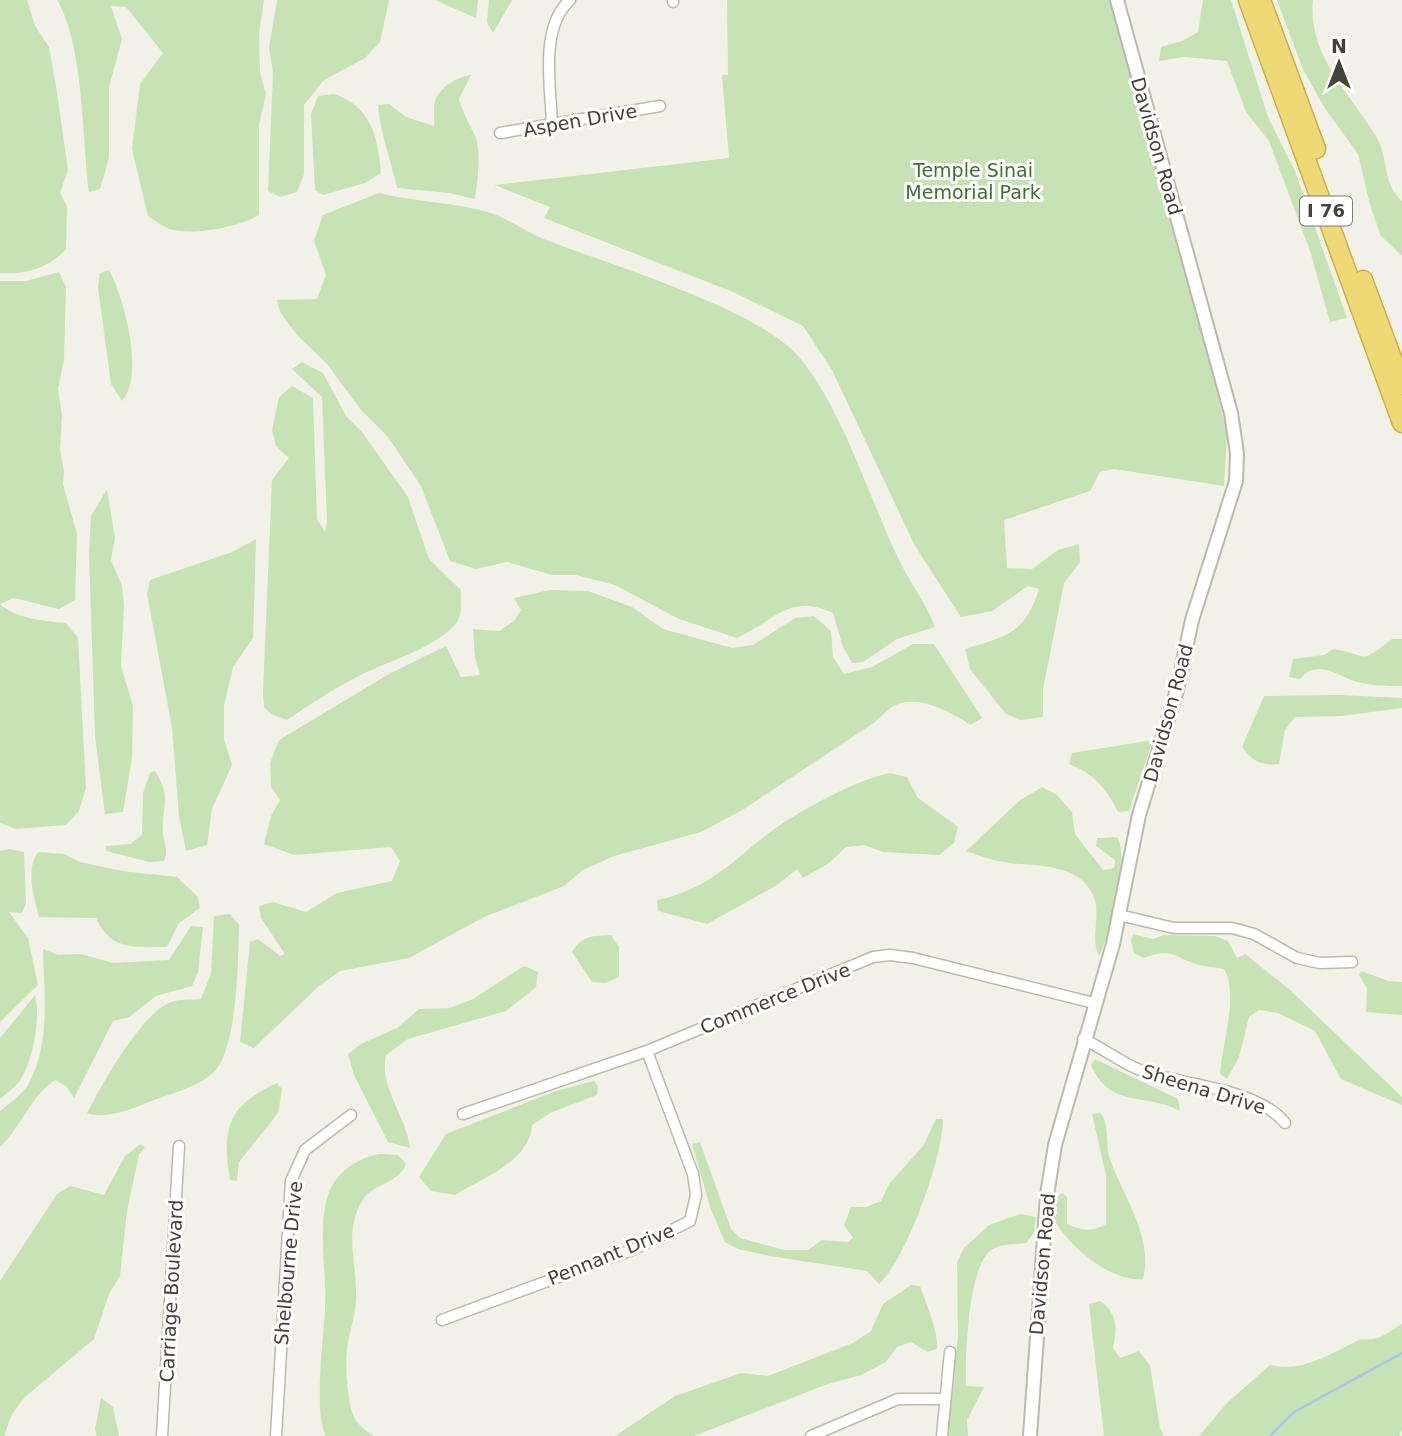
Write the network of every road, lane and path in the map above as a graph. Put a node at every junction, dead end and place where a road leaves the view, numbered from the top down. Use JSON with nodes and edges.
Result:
{"nodes":[{"id":1,"x":570,"y":0,"type":"edge"},
{"id":2,"x":1117,"y":0,"type":"edge"},
{"id":3,"x":1248,"y":0,"type":"edge"},
{"id":4,"x":1261,"y":0,"type":"edge"},
{"id":5,"x":660,"y":106,"type":"dead end"},
{"id":6,"x":552,"y":125,"type":"junction"},
{"id":7,"x":500,"y":133,"type":"dead end"},
{"id":8,"x":1402,"y":385,"type":"edge"},
{"id":9,"x":1402,"y":423,"type":"edge"},
{"id":10,"x":1119,"y":915,"type":"junction"},
{"id":11,"x":1352,"y":962,"type":"dead end"},
{"id":12,"x":1094,"y":1003,"type":"junction"},
{"id":13,"x":1083,"y":1039,"type":"junction"},
{"id":14,"x":647,"y":1051,"type":"junction"},
{"id":15,"x":463,"y":1114,"type":"dead end"},
{"id":16,"x":351,"y":1115,"type":"dead end"},
{"id":17,"x":1285,"y":1123,"type":"dead end"},
{"id":18,"x":179,"y":1146,"type":"dead end"},
{"id":19,"x":442,"y":1320,"type":"dead end"},
{"id":20,"x":950,"y":1352,"type":"dead end"},
{"id":21,"x":944,"y":1399,"type":"junction"},
{"id":22,"x":162,"y":1436,"type":"edge"},
{"id":23,"x":276,"y":1436,"type":"edge"},
{"id":24,"x":811,"y":1436,"type":"edge"},
{"id":25,"x":942,"y":1436,"type":"edge"},
{"id":26,"x":1030,"y":1436,"type":"edge"}],
"edges":[{"from":1,"to":6,"type":"street"},
{"from":2,"to":10,"type":"street","name":"Davidson Road"},
{"from":3,"to":9,"type":"highway","number":"I 76"},
{"from":4,"to":8,"type":"highway","number":"I 76"},
{"from":5,"to":6,"type":"street","name":"Aspen Drive"},
{"from":6,"to":7,"type":"street","name":"Aspen Drive"},
{"from":10,"to":11,"type":"street"},
{"from":10,"to":12,"type":"street","name":"Davidson Road"},
{"from":12,"to":13,"type":"street","name":"Davidson Road"},
{"from":12,"to":14,"type":"street","name":"Commerce Drive"},
{"from":13,"to":17,"type":"street","name":"Sheena Drive"},
{"from":13,"to":26,"type":"street","name":"Davidson Road"},
{"from":14,"to":15,"type":"street","name":"Commerce Drive"},
{"from":14,"to":19,"type":"street","name":"Pennant Drive"},
{"from":16,"to":23,"type":"street","name":"Shelbourne Drive"},
{"from":18,"to":22,"type":"street","name":"Carriage Boulevard"},
{"from":20,"to":21,"type":"street"},
{"from":21,"to":24,"type":"street"},
{"from":21,"to":25,"type":"street"}]}
